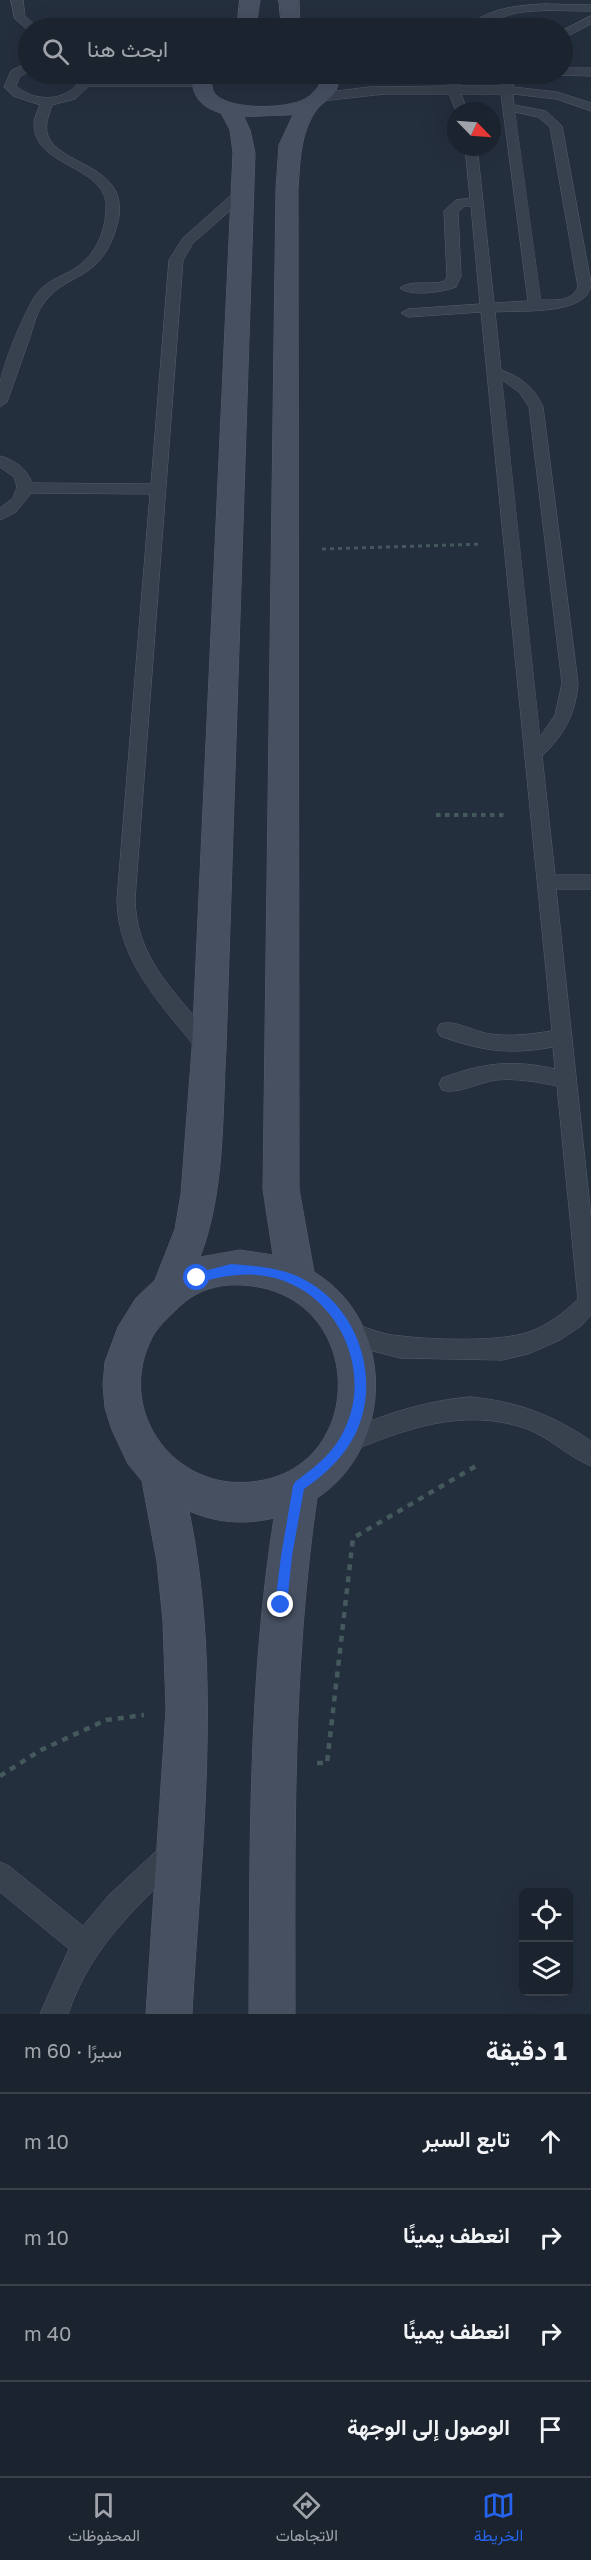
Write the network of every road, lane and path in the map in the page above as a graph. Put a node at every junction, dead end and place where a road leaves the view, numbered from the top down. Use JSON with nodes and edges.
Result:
{"nodes":[{"id":1,"x":17,"y":0,"type":"edge"},
{"id":2,"x":250,"y":0,"type":"edge"},
{"id":3,"x":289,"y":0,"type":"edge"},
{"id":4,"x":591,"y":8,"type":"edge"},
{"id":5,"x":20,"y":18,"type":"edge"},
{"id":6,"x":249,"y":18,"type":"edge"},
{"id":7,"x":290,"y":18,"type":"edge"},
{"id":8,"x":492,"y":18,"type":"edge"},
{"id":9,"x":591,"y":19,"type":"edge"},
{"id":10,"x":573,"y":30,"type":"edge"},
{"id":11,"x":18,"y":72,"type":"edge"},
{"id":12,"x":573,"y":72,"type":"edge"},
{"id":13,"x":591,"y":72,"type":"edge"},
{"id":14,"x":81,"y":84,"type":"edge"},
{"id":15,"x":203,"y":84,"type":"edge"},
{"id":16,"x":329,"y":84,"type":"edge"},
{"id":17,"x":454,"y":84,"type":"edge"},
{"id":18,"x":508,"y":84,"type":"edge"},
{"id":19,"x":507,"y":89,"type":"junction"},
{"id":20,"x":454,"y":90,"type":"junction"},
{"id":21,"x":47,"y":101,"type":"junction"},
{"id":22,"x":314,"y":101,"type":"junction"},
{"id":23,"x":459,"y":102,"type":"edge"},
{"id":24,"x":508,"y":107,"type":"junction"},
{"id":25,"x":591,"y":107,"type":"edge"},
{"id":26,"x":230,"y":109,"type":"junction"},
{"id":27,"x":472,"y":156,"type":"edge"},
{"id":28,"x":243,"y":192,"type":"junction"},
{"id":29,"x":477,"y":201,"type":"junction"},
{"id":30,"x":407,"y":288,"type":"dead end"},
{"id":31,"x":535,"y":305,"type":"junction"},
{"id":32,"x":488,"y":308,"type":"junction"},
{"id":33,"x":408,"y":313,"type":"dead end"},
{"id":34,"x":494,"y":372,"type":"junction"},
{"id":35,"x":0,"y":402,"type":"edge"},
{"id":36,"x":0,"y":461,"type":"edge"},
{"id":37,"x":25,"y":488,"type":"junction"},
{"id":38,"x":159,"y":489,"type":"junction"},
{"id":39,"x":0,"y":516,"type":"edge"},
{"id":40,"x":511,"y":543,"type":"junction"},
{"id":41,"x":285,"y":550,"type":"junction"},
{"id":42,"x":533,"y":754,"type":"junction"},
{"id":43,"x":539,"y":814,"type":"junction"},
{"id":44,"x":436,"y":815,"type":"dead end"},
{"id":45,"x":545,"y":882,"type":"junction"},
{"id":46,"x":591,"y":882,"type":"edge"},
{"id":47,"x":447,"y":1030,"type":"dead end"},
{"id":48,"x":561,"y":1037,"type":"junction"},
{"id":49,"x":209,"y":1049,"type":"junction"},
{"id":50,"x":566,"y":1080,"type":"junction"},
{"id":51,"x":449,"y":1084,"type":"dead end"},
{"id":52,"x":585,"y":1195,"type":"edge"},
{"id":53,"x":298,"y":1282,"type":"junction"},
{"id":54,"x":167,"y":1294,"type":"junction"},
{"id":55,"x":590,"y":1301,"type":"edge"},
{"id":56,"x":348,"y":1331,"type":"junction"},
{"id":57,"x":344,"y":1443,"type":"junction"},
{"id":58,"x":591,"y":1455,"type":"edge"},
{"id":59,"x":160,"y":1474,"type":"junction"},
{"id":60,"x":299,"y":1486,"type":"junction"},
{"id":61,"x":179,"y":1847,"type":"junction"},
{"id":62,"x":0,"y":1875,"type":"edge"},
{"id":63,"x":86,"y":1946,"type":"junction"},
{"id":64,"x":54,"y":2014,"type":"edge"},
{"id":65,"x":169,"y":2014,"type":"edge"},
{"id":66,"x":272,"y":2014,"type":"edge"}],
"edges":[{"from":1,"to":5,"type":"lane"},
{"from":2,"to":6,"type":"street"},
{"from":3,"to":7,"type":"street"},
{"from":4,"to":8,"type":"lane"},
{"from":9,"to":10,"type":"lane"},
{"from":11,"to":21,"type":"lane"},
{"from":12,"to":13,"type":"lane"},
{"from":14,"to":21,"type":"lane"},
{"from":15,"to":26,"type":"street"},
{"from":16,"to":22,"type":"street"},
{"from":17,"to":20,"type":"lane"},
{"from":18,"to":19,"type":"lane"},
{"from":19,"to":20,"type":"lane"},
{"from":19,"to":24,"type":"lane"},
{"from":19,"to":25,"type":"lane"},
{"from":20,"to":22,"type":"lane"},
{"from":20,"to":23,"type":"lane"},
{"from":21,"to":35,"type":"lane"},
{"from":22,"to":26,"type":"street"},
{"from":22,"to":41,"type":"street"},
{"from":24,"to":31,"type":"lane"},
{"from":24,"to":31,"type":"lane"},
{"from":26,"to":28,"type":"street"},
{"from":27,"to":29,"type":"lane"},
{"from":28,"to":38,"type":"lane"},
{"from":28,"to":49,"type":"street"},
{"from":29,"to":30,"type":"lane"},
{"from":29,"to":32,"type":"lane"},
{"from":31,"to":32,"type":"lane"},
{"from":32,"to":33,"type":"lane"},
{"from":32,"to":34,"type":"lane"},
{"from":34,"to":40,"type":"lane"},
{"from":34,"to":42,"type":"lane"},
{"from":36,"to":37,"type":"lane"},
{"from":37,"to":38,"type":"lane"},
{"from":37,"to":39,"type":"lane"},
{"from":38,"to":49,"type":"lane"},
{"from":40,"to":41,"type":"path"},
{"from":40,"to":42,"type":"lane"},
{"from":41,"to":53,"type":"street"},
{"from":42,"to":43,"type":"lane"},
{"from":43,"to":44,"type":"path"},
{"from":43,"to":45,"type":"lane"},
{"from":45,"to":46,"type":"lane"},
{"from":45,"to":48,"type":"lane"},
{"from":47,"to":48,"type":"lane"},
{"from":48,"to":50,"type":"lane"},
{"from":49,"to":54,"type":"street"},
{"from":50,"to":51,"type":"lane"},
{"from":50,"to":52,"type":"lane"},
{"from":52,"to":55,"type":"lane"},
{"from":53,"to":54,"type":"street"},
{"from":53,"to":56,"type":"street"},
{"from":54,"to":59,"type":"street"},
{"from":55,"to":56,"type":"lane"},
{"from":56,"to":57,"type":"street"},
{"from":57,"to":58,"type":"lane"},
{"from":57,"to":60,"type":"street"},
{"from":59,"to":60,"type":"street"},
{"from":59,"to":61,"type":"street"},
{"from":60,"to":66,"type":"street"},
{"from":61,"to":63,"type":"lane"},
{"from":61,"to":65,"type":"street"},
{"from":62,"to":63,"type":"lane"},
{"from":63,"to":64,"type":"lane"}]}
